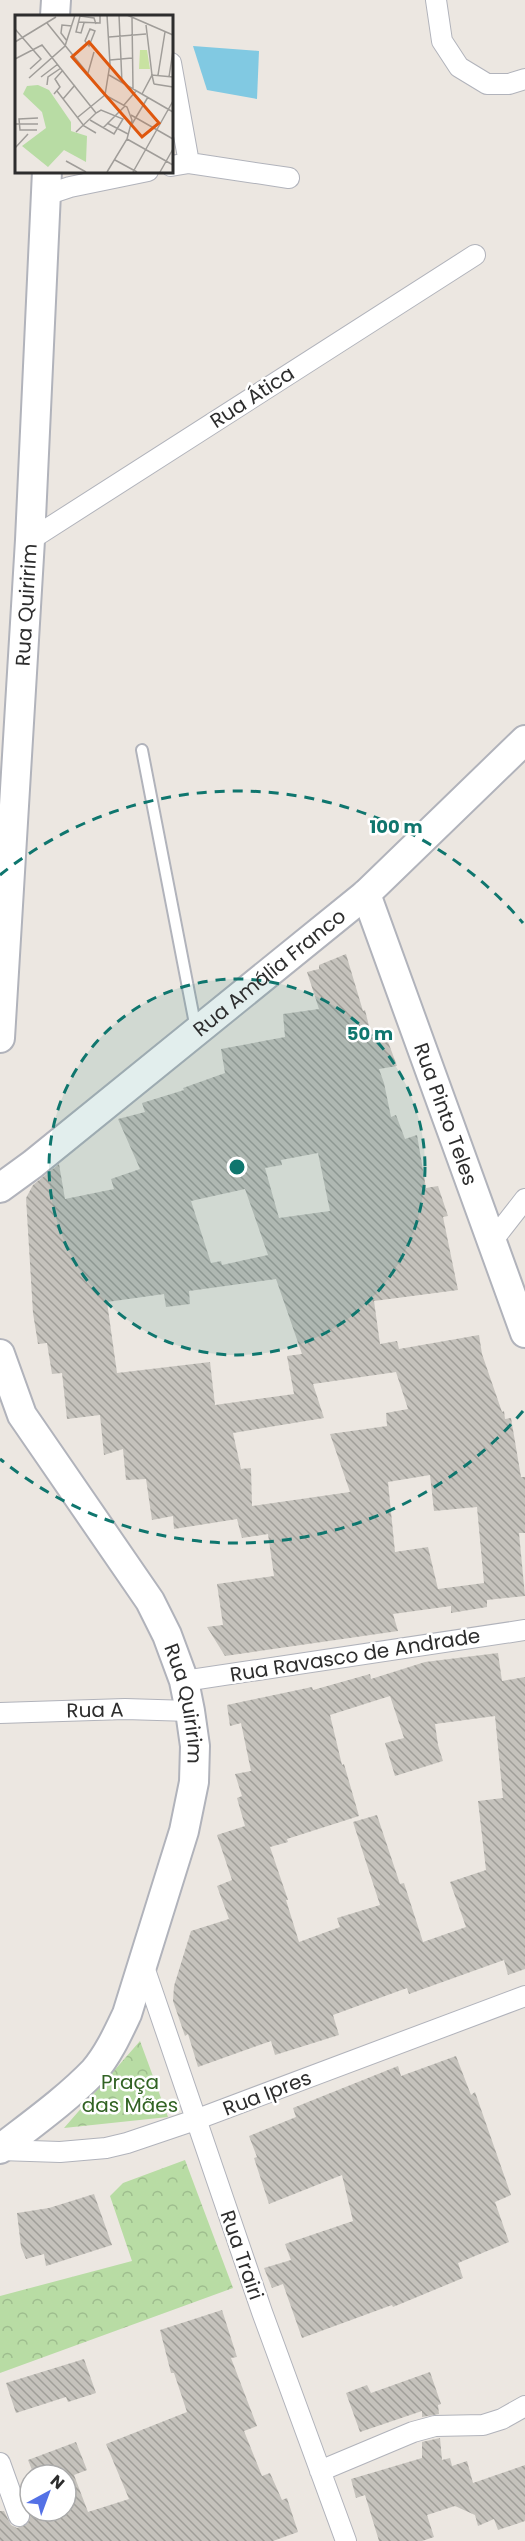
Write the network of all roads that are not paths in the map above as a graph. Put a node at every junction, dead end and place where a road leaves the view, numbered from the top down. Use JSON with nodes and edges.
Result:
{"nodes":[{"id":1,"x":56,"y":0,"type":"edge"},
{"id":2,"x":436,"y":0,"type":"edge"},
{"id":3,"x":55,"y":15,"type":"edge"},
{"id":4,"x":172,"y":74,"type":"edge"},
{"id":5,"x":525,"y":79,"type":"edge"},
{"id":6,"x":180,"y":164,"type":"edge"},
{"id":7,"x":143,"y":172,"type":"edge"},
{"id":8,"x":289,"y":178,"type":"dead end"},
{"id":9,"x":47,"y":183,"type":"edge"},
{"id":10,"x":475,"y":255,"type":"dead end"},
{"id":11,"x":30,"y":540,"type":"junction"},
{"id":12,"x":525,"y":740,"type":"edge"},
{"id":13,"x":142,"y":750,"type":"dead end"},
{"id":14,"x":366,"y":894,"type":"junction"},
{"id":15,"x":197,"y":1031,"type":"junction"},
{"id":16,"x":0,"y":1038,"type":"edge"},
{"id":17,"x":0,"y":1188,"type":"edge"},
{"id":18,"x":525,"y":1198,"type":"edge"},
{"id":19,"x":492,"y":1240,"type":"junction"},
{"id":20,"x":525,"y":1333,"type":"edge"},
{"id":21,"x":0,"y":1354,"type":"edge"},
{"id":22,"x":525,"y":1630,"type":"edge"},
{"id":23,"x":184,"y":1681,"type":"junction"},
{"id":24,"x":190,"y":1711,"type":"junction"},
{"id":25,"x":0,"y":1713,"type":"edge"},
{"id":26,"x":144,"y":1967,"type":"junction"},
{"id":27,"x":525,"y":1996,"type":"edge"},
{"id":28,"x":195,"y":2120,"type":"junction"},
{"id":29,"x":0,"y":2150,"type":"edge"},
{"id":30,"x":525,"y":2406,"type":"edge"},
{"id":31,"x":0,"y":2463,"type":"edge"},
{"id":32,"x":320,"y":2471,"type":"junction"},
{"id":33,"x":18,"y":2513,"type":"edge"},
{"id":34,"x":346,"y":2541,"type":"edge"}],
"edges":[{"from":1,"to":3,"type":"main road"},
{"from":2,"to":5,"type":"street"},
{"from":4,"to":6,"type":"street"},
{"from":6,"to":8,"type":"street"},
{"from":7,"to":9,"type":"street"},
{"from":9,"to":11,"type":"main road","name":"Rua Quiririm"},
{"from":10,"to":11,"type":"street","name":"Rua Ática"},
{"from":11,"to":16,"type":"main road","name":"Rua Quiririm"},
{"from":12,"to":14,"type":"main road","name":"Rua Amália Franco"},
{"from":13,"to":15,"type":"lane"},
{"from":14,"to":15,"type":"main road","name":"Rua Amália Franco"},
{"from":14,"to":19,"type":"main road","name":"Rua Pinto Teles"},
{"from":15,"to":17,"type":"main road","name":"Rua Amália Franco"},
{"from":18,"to":19,"type":"street"},
{"from":19,"to":20,"type":"main road","name":"Rua Pinto Teles"},
{"from":21,"to":23,"type":"main road","name":"Rua Quiririm"},
{"from":22,"to":23,"type":"street","name":"Rua Ravasco de Andrade"},
{"from":23,"to":24,"type":"main road","name":"Rua Quiririm"},
{"from":24,"to":25,"type":"street","name":"Rua A"},
{"from":24,"to":26,"type":"main road","name":"Rua Quiririm"},
{"from":26,"to":28,"type":"street","name":"Rua Trairi"},
{"from":26,"to":29,"type":"main road","name":"Rua Quiririm"},
{"from":27,"to":28,"type":"street","name":"Rua Ipres"},
{"from":28,"to":29,"type":"street","name":"Rua Ipres"},
{"from":28,"to":32,"type":"street","name":"Rua Trairi"},
{"from":30,"to":32,"type":"street"},
{"from":31,"to":33,"type":"street"},
{"from":32,"to":34,"type":"street","name":"Rua Trairi"}]}
